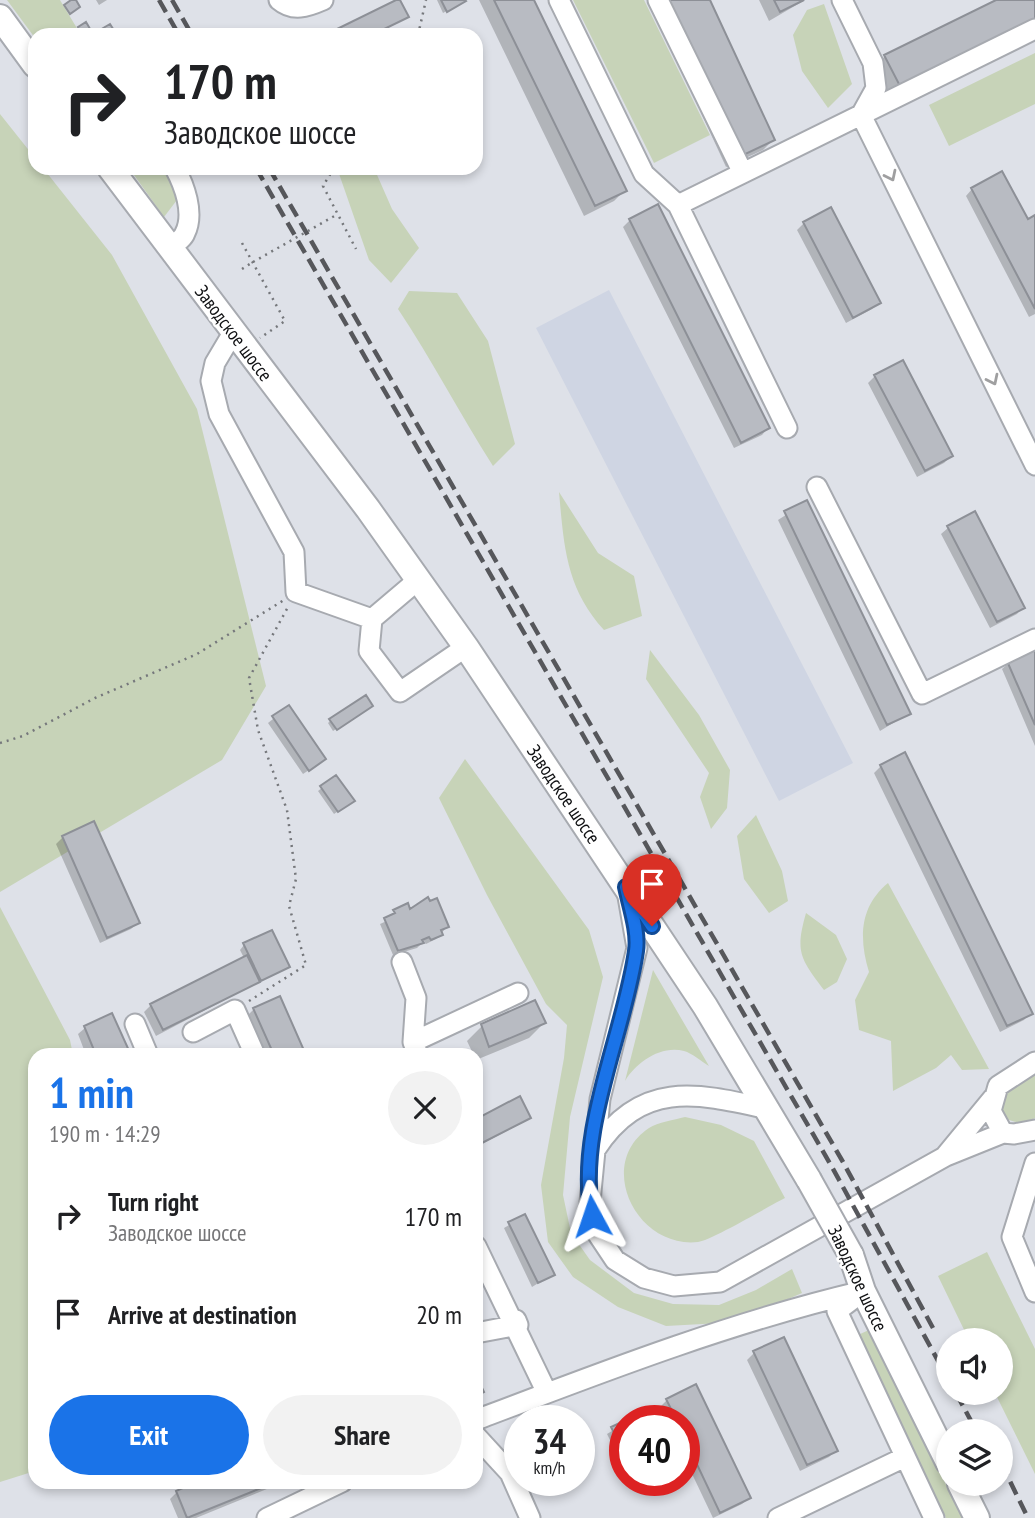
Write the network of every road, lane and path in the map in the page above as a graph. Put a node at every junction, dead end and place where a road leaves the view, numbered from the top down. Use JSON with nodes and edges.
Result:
{"nodes":[{"id":1,"x":323,"y":0,"type":"edge"},
{"id":2,"x":426,"y":0,"type":"edge"},
{"id":3,"x":559,"y":0,"type":"edge"},
{"id":4,"x":658,"y":0,"type":"edge"},
{"id":5,"x":842,"y":0,"type":"edge"},
{"id":6,"x":288,"y":4,"type":"edge"},
{"id":7,"x":0,"y":17,"type":"edge"},
{"id":8,"x":420,"y":28,"type":"edge"},
{"id":9,"x":1035,"y":29,"type":"edge"},
{"id":10,"x":28,"y":55,"type":"edge"},
{"id":11,"x":861,"y":115,"type":"junction"},
{"id":12,"x":743,"y":173,"type":"junction"},
{"id":13,"x":115,"y":175,"type":"edge"},
{"id":14,"x":178,"y":175,"type":"edge"},
{"id":15,"x":330,"y":175,"type":"edge"},
{"id":16,"x":678,"y":205,"type":"junction"},
{"id":17,"x":338,"y":214,"type":"junction"},
{"id":18,"x":242,"y":243,"type":"dead end"},
{"id":19,"x":169,"y":248,"type":"junction"},
{"id":20,"x":356,"y":249,"type":"dead end"},
{"id":21,"x":253,"y":262,"type":"junction"},
{"id":22,"x":242,"y":269,"type":"dead end"},
{"id":23,"x":240,"y":340,"type":"junction"},
{"id":24,"x":787,"y":428,"type":"dead end"},
{"id":25,"x":1035,"y":465,"type":"edge"},
{"id":26,"x":817,"y":487,"type":"dead end"},
{"id":27,"x":418,"y":580,"type":"junction"},
{"id":28,"x":296,"y":592,"type":"junction"},
{"id":29,"x":372,"y":619,"type":"junction"},
{"id":30,"x":1035,"y":639,"type":"edge"},
{"id":31,"x":466,"y":647,"type":"junction"},
{"id":32,"x":0,"y":743,"type":"edge"},
{"id":33,"x":626,"y":887,"type":"junction"},
{"id":34,"x":402,"y":962,"type":"dead end"},
{"id":35,"x":518,"y":993,"type":"dead end"},
{"id":36,"x":235,"y":1010,"type":"junction"},
{"id":37,"x":135,"y":1024,"type":"dead end"},
{"id":38,"x":192,"y":1032,"type":"dead end"},
{"id":39,"x":145,"y":1048,"type":"edge"},
{"id":40,"x":253,"y":1048,"type":"edge"},
{"id":41,"x":415,"y":1048,"type":"edge"},
{"id":42,"x":417,"y":1048,"type":"edge"},
{"id":43,"x":1035,"y":1062,"type":"edge"},
{"id":44,"x":993,"y":1097,"type":"junction"},
{"id":45,"x":769,"y":1109,"type":"junction"},
{"id":46,"x":1034,"y":1130,"type":"edge"},
{"id":47,"x":1003,"y":1133,"type":"junction"},
{"id":48,"x":592,"y":1154,"type":"junction"},
{"id":49,"x":946,"y":1156,"type":"junction"},
{"id":50,"x":1034,"y":1165,"type":"edge"},
{"id":51,"x":483,"y":1261,"type":"edge"},
{"id":52,"x":483,"y":1268,"type":"edge"},
{"id":53,"x":863,"y":1291,"type":"junction"},
{"id":54,"x":1035,"y":1292,"type":"edge"},
{"id":55,"x":512,"y":1325,"type":"junction"},
{"id":56,"x":483,"y":1331,"type":"edge"},
{"id":57,"x":547,"y":1393,"type":"junction"},
{"id":58,"x":483,"y":1417,"type":"edge"},
{"id":59,"x":936,"y":1438,"type":"edge"},
{"id":60,"x":483,"y":1444,"type":"edge"},
{"id":61,"x":905,"y":1457,"type":"junction"},
{"id":62,"x":327,"y":1489,"type":"edge"},
{"id":63,"x":966,"y":1496,"type":"edge"},
{"id":64,"x":267,"y":1518,"type":"edge"},
{"id":65,"x":530,"y":1518,"type":"edge"},
{"id":66,"x":778,"y":1518,"type":"edge"},
{"id":67,"x":934,"y":1518,"type":"edge"},
{"id":68,"x":977,"y":1518,"type":"edge"}],
"edges":[{"from":1,"to":6,"type":"street"},
{"from":2,"to":8,"type":"path"},
{"from":3,"to":16,"type":"street"},
{"from":4,"to":12,"type":"street"},
{"from":5,"to":11,"type":"street"},
{"from":7,"to":10,"type":"main road"},
{"from":9,"to":11,"type":"street"},
{"from":11,"to":12,"type":"street"},
{"from":11,"to":25,"type":"street","one_way":true},
{"from":12,"to":16,"type":"street"},
{"from":13,"to":19,"type":"main road","name":"Заводское шоссе"},
{"from":14,"to":19,"type":"street"},
{"from":15,"to":17,"type":"path"},
{"from":16,"to":24,"type":"street"},
{"from":17,"to":20,"type":"path"},
{"from":17,"to":21,"type":"path","bridge":true},
{"from":18,"to":21,"type":"path"},
{"from":19,"to":23,"type":"main road","name":"Заводское шоссе"},
{"from":21,"to":22,"type":"path"},
{"from":21,"to":23,"type":"path"},
{"from":23,"to":27,"type":"main road","name":"Заводское шоссе"},
{"from":23,"to":28,"type":"street"},
{"from":26,"to":30,"type":"street"},
{"from":27,"to":29,"type":"street"},
{"from":27,"to":31,"type":"main road","name":"Заводское шоссе"},
{"from":28,"to":29,"type":"street"},
{"from":28,"to":32,"type":"path"},
{"from":28,"to":36,"type":"path"},
{"from":29,"to":31,"type":"street"},
{"from":31,"to":33,"type":"main road","name":"Заводское шоссе"},
{"from":33,"to":45,"type":"main road","name":"Заводское шоссе"},
{"from":33,"to":48,"type":"street"},
{"from":34,"to":41,"type":"street"},
{"from":35,"to":42,"type":"street"},
{"from":36,"to":38,"type":"street"},
{"from":36,"to":40,"type":"street"},
{"from":37,"to":39,"type":"street"},
{"from":43,"to":44,"type":"street"},
{"from":44,"to":47,"type":"street"},
{"from":44,"to":49,"type":"street"},
{"from":45,"to":48,"type":"street"},
{"from":45,"to":53,"type":"main road","name":"Заводское шоссе","bridge":true},
{"from":46,"to":47,"type":"street"},
{"from":46,"to":50,"type":"street"},
{"from":47,"to":49,"type":"street"},
{"from":48,"to":49,"type":"street"},
{"from":50,"to":54,"type":"street"},
{"from":51,"to":55,"type":"street"},
{"from":52,"to":55,"type":"street"},
{"from":53,"to":57,"type":"street"},
{"from":53,"to":59,"type":"main road","name":"Заводское шоссе"},
{"from":53,"to":61,"type":"street"},
{"from":55,"to":56,"type":"street"},
{"from":55,"to":57,"type":"street"},
{"from":57,"to":58,"type":"street"},
{"from":60,"to":65,"type":"street"},
{"from":61,"to":66,"type":"street"},
{"from":61,"to":67,"type":"street"},
{"from":62,"to":64,"type":"street"},
{"from":63,"to":68,"type":"main road"}]}
